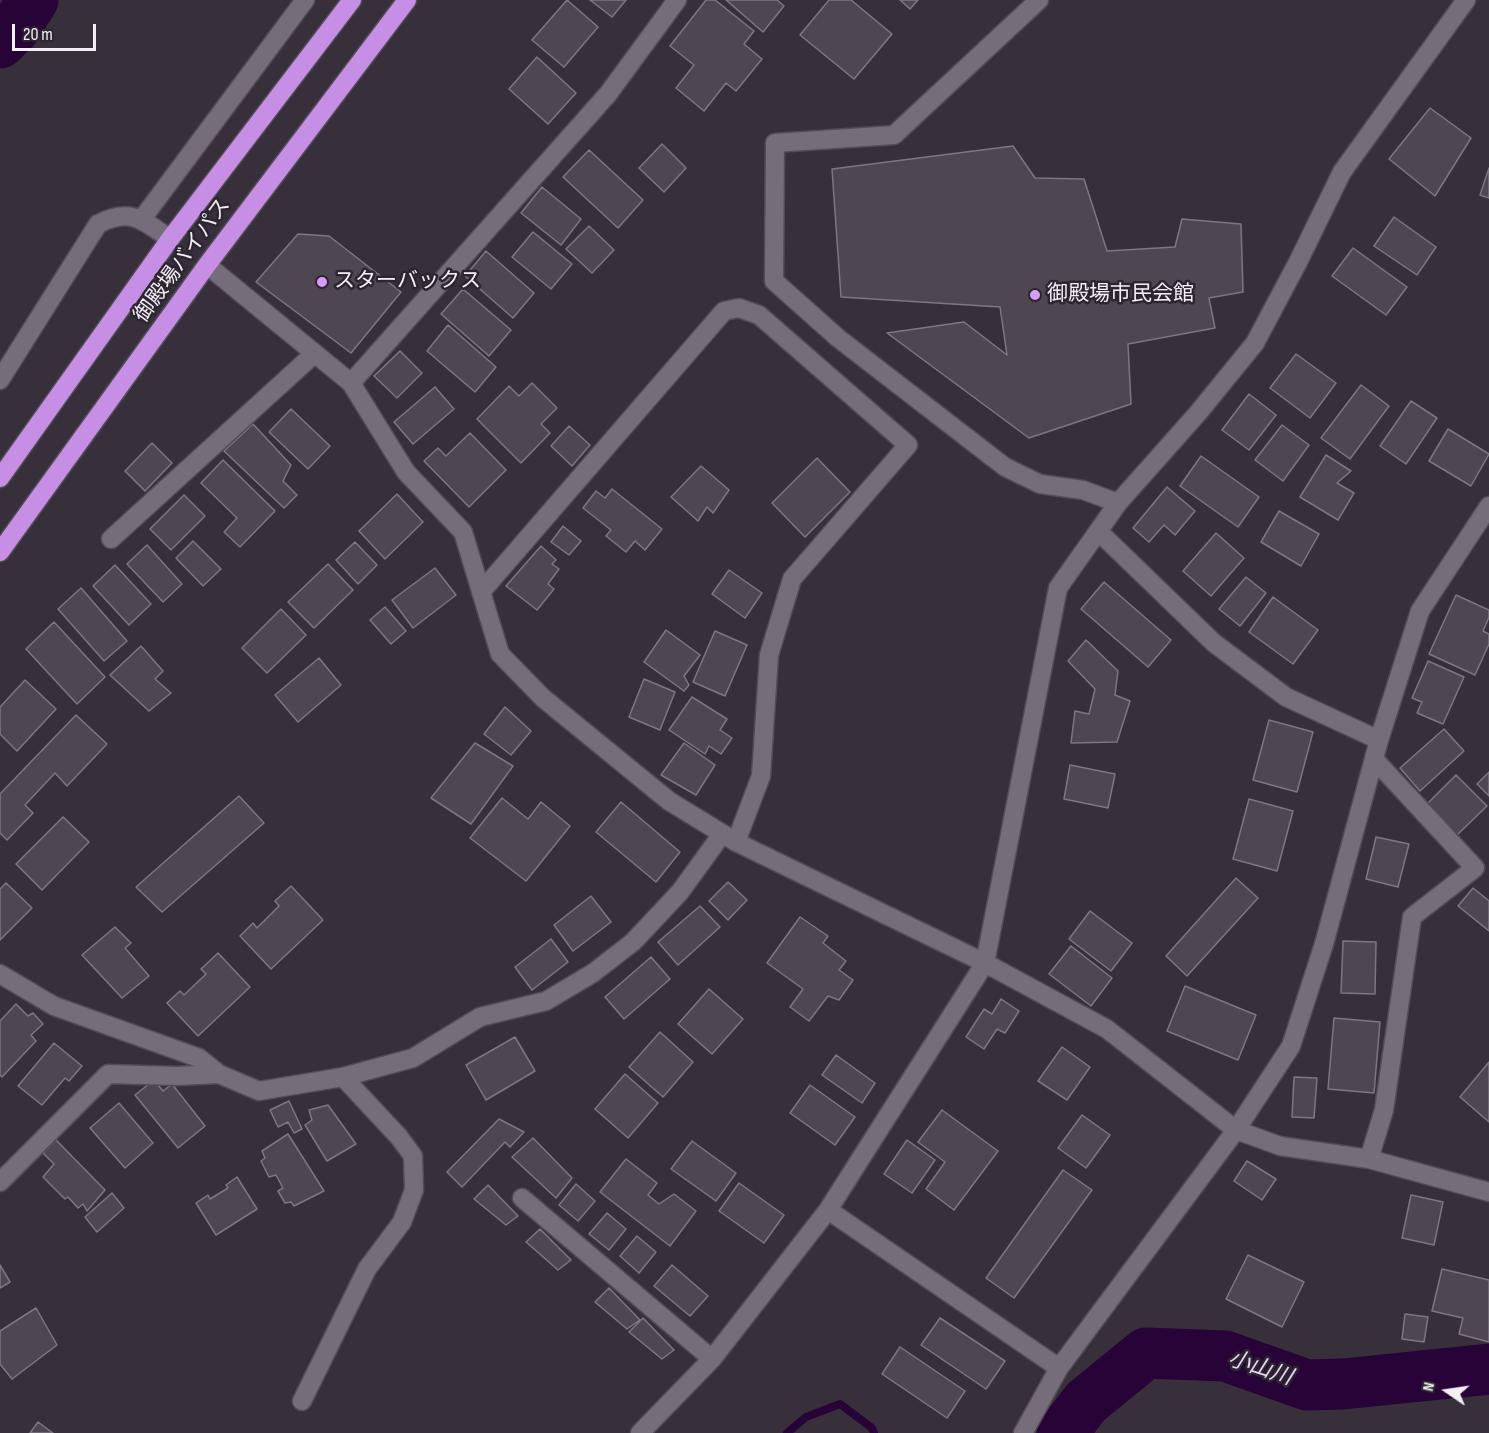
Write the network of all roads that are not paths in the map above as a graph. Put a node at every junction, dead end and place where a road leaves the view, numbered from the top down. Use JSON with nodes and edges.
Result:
{"nodes":[{"id":1,"x":305,"y":0,"type":"edge"},
{"id":2,"x":352,"y":0,"type":"edge"},
{"id":3,"x":407,"y":0,"type":"edge"},
{"id":4,"x":677,"y":0,"type":"edge"},
{"id":5,"x":1040,"y":0,"type":"edge"},
{"id":6,"x":1466,"y":0,"type":"edge"},
{"id":7,"x":142,"y":219,"type":"junction"},
{"id":8,"x":170,"y":239,"type":"junction"},
{"id":9,"x":207,"y":265,"type":"junction"},
{"id":10,"x":314,"y":354,"type":"junction"},
{"id":11,"x":0,"y":380,"type":"edge"},
{"id":12,"x":351,"y":382,"type":"junction"},
{"id":13,"x":0,"y":478,"type":"edge"},
{"id":14,"x":1118,"y":503,"type":"junction"},
{"id":15,"x":1489,"y":506,"type":"edge"},
{"id":16,"x":1098,"y":531,"type":"junction"},
{"id":17,"x":111,"y":539,"type":"dead end"},
{"id":18,"x":0,"y":552,"type":"edge"},
{"id":19,"x":481,"y":592,"type":"junction"},
{"id":20,"x":1379,"y":740,"type":"junction"},
{"id":21,"x":1374,"y":759,"type":"junction"},
{"id":22,"x":729,"y":838,"type":"junction"},
{"id":23,"x":985,"y":963,"type":"junction"},
{"id":24,"x":0,"y":974,"type":"edge"},
{"id":25,"x":219,"y":1074,"type":"junction"},
{"id":26,"x":343,"y":1077,"type":"junction"},
{"id":27,"x":1236,"y":1130,"type":"junction"},
{"id":28,"x":1369,"y":1159,"type":"junction"},
{"id":29,"x":0,"y":1182,"type":"edge"},
{"id":30,"x":1489,"y":1191,"type":"edge"},
{"id":31,"x":522,"y":1198,"type":"dead end"},
{"id":32,"x":828,"y":1210,"type":"junction"},
{"id":33,"x":712,"y":1359,"type":"junction"},
{"id":34,"x":1059,"y":1368,"type":"junction"},
{"id":35,"x":302,"y":1401,"type":"dead end"},
{"id":36,"x":640,"y":1433,"type":"edge"},
{"id":37,"x":1023,"y":1433,"type":"edge"}],
"edges":[{"from":1,"to":7,"type":"street"},
{"from":2,"to":8,"type":"highway","name":"御殿場バイパス"},
{"from":3,"to":9,"type":"highway","name":"御殿場バイパス"},
{"from":4,"to":12,"type":"street"},
{"from":5,"to":14,"type":"street"},
{"from":6,"to":14,"type":"street"},
{"from":7,"to":8,"type":"street"},
{"from":7,"to":11,"type":"street"},
{"from":8,"to":13,"type":"highway","name":"御殿場バイパス"},
{"from":9,"to":10,"type":"street"},
{"from":9,"to":18,"type":"highway","name":"御殿場バイパス"},
{"from":10,"to":12,"type":"street"},
{"from":10,"to":17,"type":"street"},
{"from":12,"to":19,"type":"street"},
{"from":14,"to":16,"type":"street"},
{"from":15,"to":20,"type":"street"},
{"from":16,"to":20,"type":"street"},
{"from":16,"to":23,"type":"street"},
{"from":19,"to":22,"type":"street"},
{"from":19,"to":22,"type":"street"},
{"from":20,"to":21,"type":"street"},
{"from":21,"to":27,"type":"street"},
{"from":21,"to":28,"type":"street"},
{"from":22,"to":23,"type":"street"},
{"from":22,"to":26,"type":"street"},
{"from":23,"to":27,"type":"street"},
{"from":23,"to":32,"type":"street"},
{"from":24,"to":25,"type":"street"},
{"from":25,"to":26,"type":"street"},
{"from":25,"to":29,"type":"street"},
{"from":26,"to":35,"type":"street"},
{"from":27,"to":28,"type":"street"},
{"from":27,"to":34,"type":"street"},
{"from":28,"to":30,"type":"street"},
{"from":31,"to":33,"type":"street"},
{"from":32,"to":33,"type":"street"},
{"from":32,"to":34,"type":"street"},
{"from":33,"to":36,"type":"street"},
{"from":34,"to":37,"type":"street"}]}
